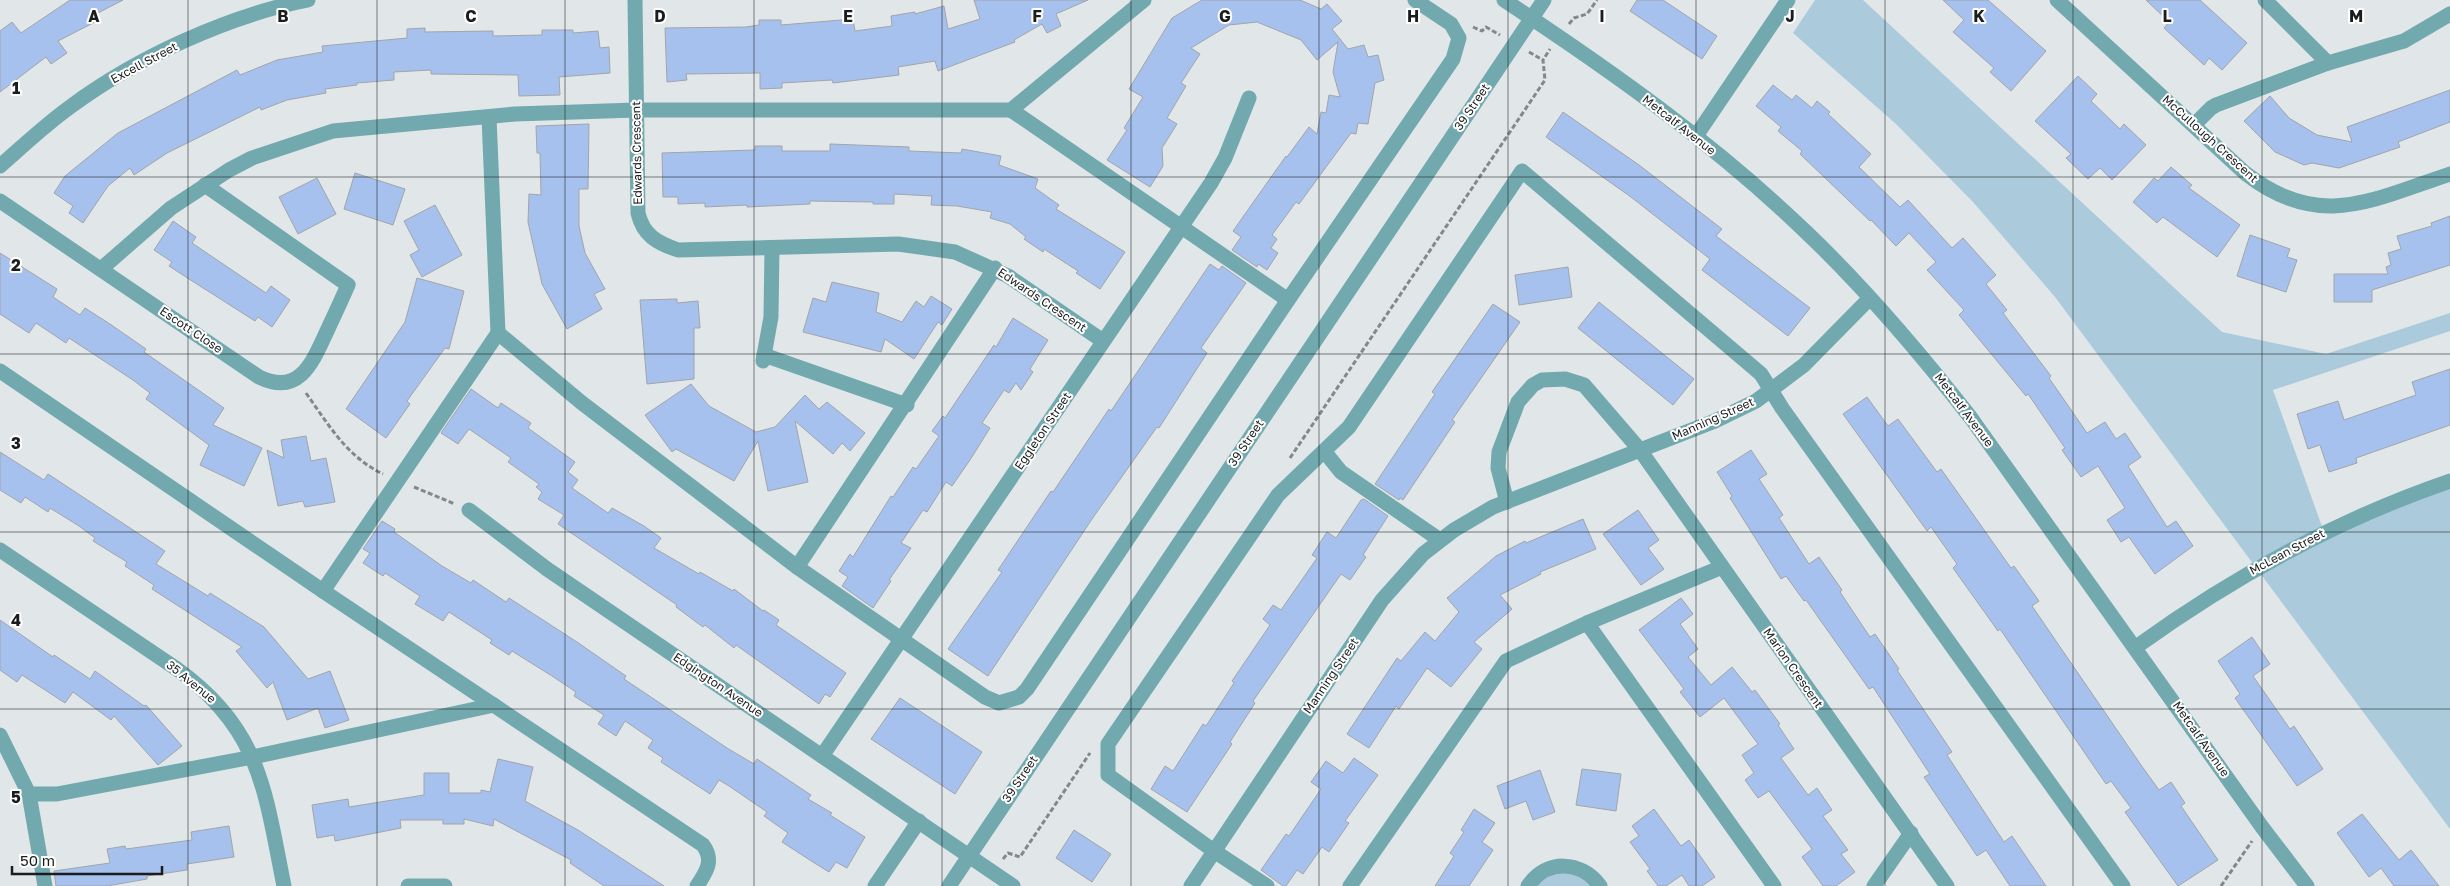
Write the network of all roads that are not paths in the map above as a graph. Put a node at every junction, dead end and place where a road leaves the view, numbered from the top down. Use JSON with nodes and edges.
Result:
{"nodes":[{"id":1,"x":308,"y":0,"type":"edge"},
{"id":2,"x":635,"y":0,"type":"edge"},
{"id":3,"x":1144,"y":0,"type":"edge"},
{"id":4,"x":1415,"y":0,"type":"edge"},
{"id":5,"x":1504,"y":0,"type":"edge"},
{"id":6,"x":1544,"y":0,"type":"edge"},
{"id":7,"x":1788,"y":0,"type":"edge"},
{"id":8,"x":2057,"y":0,"type":"edge"},
{"id":9,"x":2264,"y":0,"type":"edge"},
{"id":10,"x":2450,"y":14,"type":"edge"},
{"id":11,"x":1532,"y":18,"type":"junction"},
{"id":12,"x":2328,"y":63,"type":"junction"},
{"id":13,"x":1249,"y":98,"type":"dead end"},
{"id":14,"x":636,"y":110,"type":"junction"},
{"id":15,"x":1011,"y":110,"type":"junction"},
{"id":16,"x":489,"y":117,"type":"junction"},
{"id":17,"x":2194,"y":125,"type":"junction"},
{"id":18,"x":1696,"y":136,"type":"junction"},
{"id":19,"x":0,"y":166,"type":"edge"},
{"id":20,"x":2450,"y":174,"type":"edge"},
{"id":21,"x":205,"y":185,"type":"junction"},
{"id":22,"x":0,"y":201,"type":"edge"},
{"id":23,"x":1181,"y":227,"type":"junction"},
{"id":24,"x":772,"y":248,"type":"junction"},
{"id":25,"x":995,"y":268,"type":"junction"},
{"id":26,"x":101,"y":269,"type":"junction"},
{"id":27,"x":1870,"y":298,"type":"junction"},
{"id":28,"x":1288,"y":300,"type":"junction"},
{"id":29,"x":498,"y":333,"type":"junction"},
{"id":30,"x":1103,"y":341,"type":"junction"},
{"id":31,"x":0,"y":371,"type":"edge"},
{"id":32,"x":1771,"y":390,"type":"junction"},
{"id":33,"x":907,"y":405,"type":"junction"},
{"id":34,"x":1640,"y":450,"type":"junction"},
{"id":35,"x":1324,"y":451,"type":"junction"},
{"id":36,"x":2450,"y":481,"type":"edge"},
{"id":37,"x":1507,"y":502,"type":"junction"},
{"id":38,"x":469,"y":510,"type":"road end"},
{"id":39,"x":1440,"y":540,"type":"junction"},
{"id":40,"x":0,"y":550,"type":"edge"},
{"id":41,"x":797,"y":567,"type":"junction"},
{"id":42,"x":1722,"y":567,"type":"junction"},
{"id":43,"x":323,"y":590,"type":"junction"},
{"id":44,"x":1587,"y":623,"type":"junction"},
{"id":45,"x":902,"y":639,"type":"junction"},
{"id":46,"x":2136,"y":647,"type":"junction"},
{"id":47,"x":494,"y":704,"type":"junction"},
{"id":48,"x":0,"y":734,"type":"edge"},
{"id":49,"x":822,"y":756,"type":"junction"},
{"id":50,"x":254,"y":757,"type":"junction"},
{"id":51,"x":29,"y":794,"type":"junction"},
{"id":52,"x":919,"y":821,"type":"junction"},
{"id":53,"x":1911,"y":834,"type":"junction"},
{"id":54,"x":1214,"y":851,"type":"junction"},
{"id":55,"x":969,"y":855,"type":"junction"},
{"id":56,"x":45,"y":886,"type":"edge"},
{"id":57,"x":284,"y":886,"type":"edge"},
{"id":58,"x":408,"y":886,"type":"edge"},
{"id":59,"x":445,"y":886,"type":"edge"},
{"id":60,"x":697,"y":886,"type":"edge"},
{"id":61,"x":875,"y":886,"type":"edge"},
{"id":62,"x":949,"y":886,"type":"edge"},
{"id":63,"x":1013,"y":886,"type":"edge"},
{"id":64,"x":1190,"y":886,"type":"edge"},
{"id":65,"x":1267,"y":886,"type":"edge"},
{"id":66,"x":1350,"y":886,"type":"edge"},
{"id":67,"x":1528,"y":886,"type":"edge"},
{"id":68,"x":1600,"y":886,"type":"edge"},
{"id":69,"x":1774,"y":886,"type":"edge"},
{"id":70,"x":1874,"y":886,"type":"edge"},
{"id":71,"x":1948,"y":886,"type":"edge"},
{"id":72,"x":2123,"y":886,"type":"edge"},
{"id":73,"x":2307,"y":886,"type":"edge"}],
"edges":[{"from":1,"to":19,"type":"street","name":"Excell Street"},
{"from":2,"to":14,"type":"street","name":"Edwards Crescent"},
{"from":3,"to":15,"type":"street"},
{"from":4,"to":28,"type":"street"},
{"from":5,"to":11,"type":"street","name":"Metcalf Avenue"},
{"from":6,"to":11,"type":"street","name":"39 Street"},
{"from":7,"to":18,"type":"street"},
{"from":8,"to":17,"type":"street","name":"McCullough Crescent"},
{"from":9,"to":12,"type":"street"},
{"from":10,"to":12,"type":"street"},
{"from":11,"to":18,"type":"street","name":"Metcalf Avenue"},
{"from":11,"to":55,"type":"street","name":"39 Street"},
{"from":12,"to":17,"type":"street"},
{"from":13,"to":23,"type":"street","name":"Eggleton Street"},
{"from":14,"to":15,"type":"street"},
{"from":14,"to":16,"type":"street"},
{"from":14,"to":24,"type":"street","name":"Edwards Crescent"},
{"from":15,"to":23,"type":"street"},
{"from":16,"to":21,"type":"street"},
{"from":16,"to":29,"type":"street"},
{"from":17,"to":20,"type":"street","name":"McCullough Crescent"},
{"from":18,"to":27,"type":"street","name":"Metcalf Avenue"},
{"from":21,"to":26,"type":"street"},
{"from":21,"to":26,"type":"street","name":"Escott Close"},
{"from":22,"to":26,"type":"street","name":"Escott Close"},
{"from":23,"to":28,"type":"street"},
{"from":23,"to":30,"type":"street","name":"Eggleton Street"},
{"from":24,"to":25,"type":"street","name":"Edwards Crescent"},
{"from":24,"to":33,"type":"street"},
{"from":25,"to":30,"type":"street","name":"Edwards Crescent"},
{"from":25,"to":33,"type":"street"},
{"from":27,"to":32,"type":"street","name":"Manning Street"},
{"from":27,"to":46,"type":"street","name":"Metcalf Avenue"},
{"from":28,"to":45,"type":"street"},
{"from":29,"to":41,"type":"street"},
{"from":29,"to":43,"type":"street"},
{"from":30,"to":45,"type":"street","name":"Eggleton Street"},
{"from":31,"to":43,"type":"street"},
{"from":32,"to":34,"type":"street","name":"Manning Street"},
{"from":32,"to":35,"type":"street"},
{"from":32,"to":72,"type":"street"},
{"from":33,"to":41,"type":"street"},
{"from":34,"to":37,"type":"street","name":"Manning Street"},
{"from":34,"to":37,"type":"street"},
{"from":34,"to":42,"type":"street","name":"Marion Crescent"},
{"from":35,"to":39,"type":"street"},
{"from":35,"to":54,"type":"street"},
{"from":36,"to":46,"type":"street","name":"McLean Street"},
{"from":37,"to":39,"type":"street","name":"Manning Street"},
{"from":38,"to":49,"type":"street","name":"Edgington Avenue"},
{"from":39,"to":54,"type":"street","name":"Manning Street"},
{"from":40,"to":50,"type":"street","name":"35 Avenue"},
{"from":41,"to":45,"type":"street"},
{"from":42,"to":44,"type":"street"},
{"from":42,"to":53,"type":"street","name":"Marion Crescent"},
{"from":43,"to":47,"type":"street"},
{"from":44,"to":66,"type":"street"},
{"from":44,"to":69,"type":"street"},
{"from":45,"to":49,"type":"street","name":"Eggleton Street"},
{"from":46,"to":73,"type":"street","name":"Metcalf Avenue"},
{"from":47,"to":50,"type":"street"},
{"from":47,"to":60,"type":"street"},
{"from":48,"to":51,"type":"street"},
{"from":49,"to":52,"type":"street","name":"Edgington Avenue"},
{"from":50,"to":51,"type":"street"},
{"from":50,"to":57,"type":"street","name":"35 Avenue"},
{"from":51,"to":56,"type":"street"},
{"from":52,"to":55,"type":"street","name":"Edgington Avenue"},
{"from":52,"to":61,"type":"street"},
{"from":53,"to":70,"type":"street"},
{"from":53,"to":71,"type":"street","name":"Marion Crescent"},
{"from":54,"to":64,"type":"street","name":"Manning Street"},
{"from":54,"to":65,"type":"street"},
{"from":55,"to":62,"type":"street","name":"39 Street"},
{"from":55,"to":63,"type":"street","name":"Edgington Avenue"},
{"from":58,"to":59,"type":"street"},
{"from":67,"to":68,"type":"street"}]}
